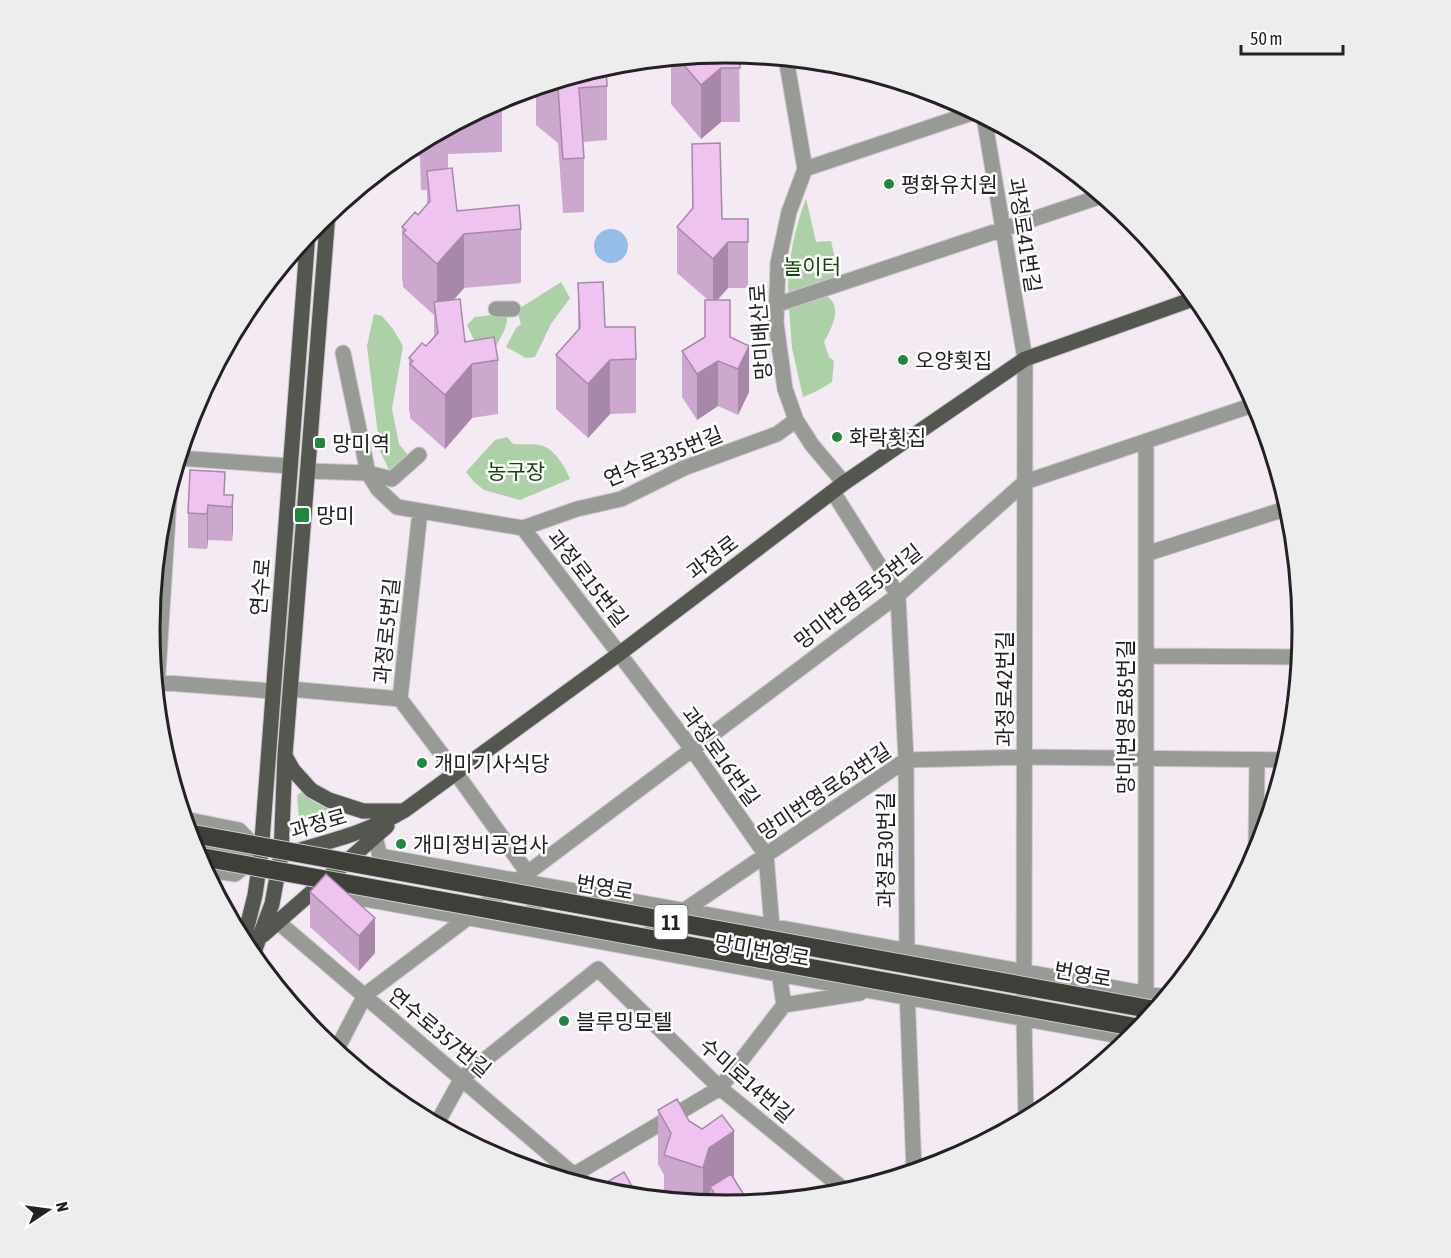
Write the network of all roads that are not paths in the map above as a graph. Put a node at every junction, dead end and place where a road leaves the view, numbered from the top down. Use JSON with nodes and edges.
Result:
{"nodes":[{"id":1,"x":787,"y":67,"type":"edge"},
{"id":2,"x":964,"y":116,"type":"edge"},
{"id":3,"x":986,"y":126,"type":"edge"},
{"id":4,"x":805,"y":169,"type":"junction"},
{"id":5,"x":1094,"y":199,"type":"edge"},
{"id":6,"x":327,"y":227,"type":"edge"},
{"id":7,"x":1003,"y":230,"type":"junction"},
{"id":8,"x":307,"y":249,"type":"edge"},
{"id":9,"x":1186,"y":301,"type":"edge"},
{"id":10,"x":776,"y":305,"type":"junction"},
{"id":11,"x":496,"y":309,"type":"dead end"},
{"id":12,"x":513,"y":309,"type":"dead end"},
{"id":13,"x":343,"y":353,"type":"dead end"},
{"id":14,"x":1025,"y":359,"type":"junction"},
{"id":15,"x":1246,"y":407,"type":"edge"},
{"id":16,"x":796,"y":420,"type":"junction"},
{"id":17,"x":1146,"y":441,"type":"junction"},
{"id":18,"x":419,"y":455,"type":"dead end"},
{"id":19,"x":186,"y":459,"type":"edge"},
{"id":20,"x":290,"y":466,"type":"junction"},
{"id":21,"x":308,"y":471,"type":"junction"},
{"id":22,"x":368,"y":473,"type":"junction"},
{"id":23,"x":1025,"y":482,"type":"junction"},
{"id":24,"x":839,"y":487,"type":"junction"},
{"id":25,"x":420,"y":511,"type":"junction"},
{"id":26,"x":1279,"y":511,"type":"edge"},
{"id":27,"x":523,"y":528,"type":"junction"},
{"id":28,"x":1146,"y":554,"type":"junction"},
{"id":29,"x":898,"y":595,"type":"junction"},
{"id":30,"x":619,"y":654,"type":"junction"},
{"id":31,"x":1146,"y":656,"type":"junction"},
{"id":32,"x":1290,"y":657,"type":"edge"},
{"id":33,"x":162,"y":683,"type":"edge"},
{"id":34,"x":290,"y":689,"type":"junction"},
{"id":35,"x":272,"y":692,"type":"junction"},
{"id":36,"x":400,"y":699,"type":"junction"},
{"id":37,"x":692,"y":749,"type":"junction"},
{"id":38,"x":285,"y":755,"type":"junction"},
{"id":39,"x":1024,"y":757,"type":"junction"},
{"id":40,"x":1147,"y":758,"type":"junction"},
{"id":41,"x":906,"y":760,"type":"junction"},
{"id":42,"x":1257,"y":760,"type":"junction"},
{"id":43,"x":1276,"y":760,"type":"edge"},
{"id":44,"x":456,"y":773,"type":"junction"},
{"id":45,"x":405,"y":810,"type":"junction"},
{"id":46,"x":194,"y":821,"type":"edge"},
{"id":47,"x":1256,"y":824,"type":"edge"},
{"id":48,"x":199,"y":835,"type":"edge"},
{"id":49,"x":375,"y":837,"type":"junction"},
{"id":50,"x":203,"y":845,"type":"edge"},
{"id":51,"x":261,"y":854,"type":"junction"},
{"id":52,"x":280,"y":855,"type":"junction"},
{"id":53,"x":766,"y":855,"type":"junction"},
{"id":54,"x":209,"y":858,"type":"edge"},
{"id":55,"x":214,"y":871,"type":"edge"},
{"id":56,"x":526,"y":879,"type":"junction"},
{"id":57,"x":314,"y":890,"type":"junction"},
{"id":58,"x":684,"y":911,"type":"junction"},
{"id":59,"x":467,"y":918,"type":"junction"},
{"id":60,"x":278,"y":922,"type":"junction"},
{"id":61,"x":772,"y":927,"type":"junction"},
{"id":62,"x":246,"y":930,"type":"edge"},
{"id":63,"x":536,"y":931,"type":"junction"},
{"id":64,"x":261,"y":937,"type":"junction"},
{"id":65,"x":602,"y":942,"type":"junction"},
{"id":66,"x":257,"y":946,"type":"edge"},
{"id":67,"x":630,"y":947,"type":"junction"},
{"id":68,"x":907,"y":951,"type":"junction"},
{"id":69,"x":598,"y":969,"type":"junction"},
{"id":70,"x":1024,"y":972,"type":"junction"},
{"id":71,"x":780,"y":975,"type":"junction"},
{"id":72,"x":872,"y":991,"type":"junction"},
{"id":73,"x":1146,"y":994,"type":"junction"},
{"id":74,"x":364,"y":995,"type":"junction"},
{"id":75,"x":1156,"y":996,"type":"edge"},
{"id":76,"x":907,"y":997,"type":"junction"},
{"id":77,"x":784,"y":1005,"type":"junction"},
{"id":78,"x":1145,"y":1008,"type":"edge"},
{"id":79,"x":1024,"y":1019,"type":"junction"},
{"id":80,"x":1129,"y":1026,"type":"edge"},
{"id":81,"x":1119,"y":1036,"type":"edge"},
{"id":82,"x":340,"y":1044,"type":"edge"},
{"id":83,"x":462,"y":1078,"type":"junction"},
{"id":84,"x":720,"y":1088,"type":"junction"},
{"id":85,"x":1026,"y":1108,"type":"edge"},
{"id":86,"x":440,"y":1118,"type":"edge"},
{"id":87,"x":914,"y":1163,"type":"edge"},
{"id":88,"x":562,"y":1171,"type":"edge"},
{"id":89,"x":574,"y":1174,"type":"edge"},
{"id":90,"x":837,"y":1184,"type":"edge"}],
"edges":[{"from":1,"to":4,"type":"street"},
{"from":2,"to":4,"type":"street"},
{"from":3,"to":7,"type":"street","name":"과정로41번길"},
{"from":4,"to":10,"type":"street","name":"망미배산로"},
{"from":5,"to":7,"type":"street"},
{"from":6,"to":21,"type":"main road","name":"연수로"},
{"from":7,"to":10,"type":"street"},
{"from":7,"to":14,"type":"street","name":"과정로41번길"},
{"from":8,"to":20,"type":"main road","name":"연수로"},
{"from":9,"to":14,"type":"main road","name":"과정로"},
{"from":10,"to":16,"type":"street","name":"망미배산로"},
{"from":11,"to":12,"type":"street"},
{"from":13,"to":22,"type":"street"},
{"from":14,"to":23,"type":"street","name":"과정로42번길"},
{"from":14,"to":24,"type":"main road","name":"과정로"},
{"from":15,"to":17,"type":"street","name":"망미번영로55번길"},
{"from":16,"to":24,"type":"street","name":"망미배산로"},
{"from":16,"to":27,"type":"street","name":"연수로335번길"},
{"from":17,"to":23,"type":"street","name":"망미번영로55번길"},
{"from":17,"to":28,"type":"street","name":"망미번영로85번길"},
{"from":18,"to":22,"type":"street"},
{"from":19,"to":20,"type":"street"},
{"from":20,"to":35,"type":"main road","name":"연수로"},
{"from":21,"to":22,"type":"street"},
{"from":21,"to":34,"type":"main road","name":"연수로"},
{"from":22,"to":25,"type":"street","name":"연수로335번길"},
{"from":23,"to":29,"type":"street","name":"망미번영로55번길"},
{"from":23,"to":39,"type":"street","name":"과정로42번길"},
{"from":24,"to":29,"type":"street","name":"과정로30번길"},
{"from":24,"to":30,"type":"main road","name":"과정로"},
{"from":25,"to":27,"type":"street","name":"연수로335번길"},
{"from":25,"to":36,"type":"street","name":"과정로5번길"},
{"from":26,"to":28,"type":"street"},
{"from":27,"to":30,"type":"street","name":"과정로15번길"},
{"from":28,"to":31,"type":"street","name":"망미번영로85번길"},
{"from":29,"to":37,"type":"street","name":"망미번영로55번길"},
{"from":29,"to":41,"type":"street","name":"과정로30번길"},
{"from":30,"to":37,"type":"street","name":"과정로16번길"},
{"from":30,"to":44,"type":"main road","name":"과정로"},
{"from":31,"to":32,"type":"street"},
{"from":31,"to":40,"type":"street","name":"망미번영로85번길"},
{"from":33,"to":35,"type":"street"},
{"from":34,"to":36,"type":"street"},
{"from":34,"to":38,"type":"main road","name":"연수로"},
{"from":35,"to":51,"type":"main road","name":"연수로"},
{"from":36,"to":44,"type":"street","name":"과정로5번길"},
{"from":37,"to":53,"type":"street","name":"과정로16번길"},
{"from":37,"to":56,"type":"street","name":"망미번영로55번길"},
{"from":38,"to":45,"type":"main road"},
{"from":38,"to":52,"type":"main road","name":"연수로"},
{"from":39,"to":40,"type":"street","name":"망미번영로63번길"},
{"from":39,"to":41,"type":"street","name":"망미번영로63번길"},
{"from":39,"to":70,"type":"street","name":"과정로42번길"},
{"from":40,"to":42,"type":"street","name":"망미번영로63번길"},
{"from":40,"to":73,"type":"street","name":"망미번영로85번길"},
{"from":41,"to":53,"type":"street","name":"망미번영로63번길"},
{"from":41,"to":68,"type":"street","name":"과정로30번길"},
{"from":42,"to":43,"type":"street","name":"망미번영로63번길"},
{"from":42,"to":47,"type":"street"},
{"from":44,"to":45,"type":"main road","name":"과정로"},
{"from":44,"to":56,"type":"street","name":"과정로5번길"},
{"from":45,"to":49,"type":"main road"},
{"from":45,"to":52,"type":"main road","name":"과정로"},
{"from":46,"to":51,"type":"street"},
{"from":48,"to":78,"type":"highway","name":"번영로","number":"11","bridge":true},
{"from":49,"to":56,"type":"street","name":"망미번영로"},
{"from":49,"to":57,"type":"main road"},
{"from":50,"to":51,"type":"street"},
{"from":51,"to":52,"type":"main road","name":"과정로"},
{"from":51,"to":55,"type":"street"},
{"from":51,"to":62,"type":"main road","name":"연수로"},
{"from":52,"to":64,"type":"main road","name":"연수로"},
{"from":53,"to":58,"type":"street","name":"망미번영로63번길"},
{"from":53,"to":61,"type":"street"},
{"from":54,"to":80,"type":"highway","name":"번영로","number":"11","bridge":true},
{"from":56,"to":58,"type":"street","name":"망미번영로"},
{"from":56,"to":59,"type":"street","name":"망미번영로55번길"},
{"from":56,"to":63,"type":"street"},
{"from":57,"to":59,"type":"street","name":"망미번영로"},
{"from":57,"to":60,"type":"main road"},
{"from":58,"to":61,"type":"street","name":"망미번영로"},
{"from":58,"to":67,"type":"street","name":"망미번영로63번길"},
{"from":59,"to":63,"type":"street","name":"망미번영로"},
{"from":59,"to":74,"type":"street","name":"망미번영로55번길"},
{"from":60,"to":64,"type":"main road"},
{"from":60,"to":74,"type":"street","name":"연수로357번길"},
{"from":61,"to":68,"type":"street","name":"망미번영로"},
{"from":61,"to":71,"type":"street"},
{"from":63,"to":65,"type":"street","name":"망미번영로"},
{"from":64,"to":66,"type":"main road","name":"연수로"},
{"from":65,"to":67,"type":"street","name":"망미번영로"},
{"from":65,"to":69,"type":"street"},
{"from":67,"to":71,"type":"street","name":"망미번영로"},
{"from":68,"to":70,"type":"street","name":"망미번영로"},
{"from":68,"to":76,"type":"street","name":"과정로30번길"},
{"from":69,"to":83,"type":"street"},
{"from":69,"to":84,"type":"street","name":"수미로14번길"},
{"from":70,"to":73,"type":"street","name":"망미번영로"},
{"from":70,"to":79,"type":"street","name":"과정로42번길"},
{"from":71,"to":72,"type":"street","name":"망미번영로"},
{"from":71,"to":77,"type":"street"},
{"from":72,"to":76,"type":"street","name":"망미번영로"},
{"from":72,"to":77,"type":"street"},
{"from":73,"to":75,"type":"street","name":"망미번영로"},
{"from":74,"to":82,"type":"street"},
{"from":74,"to":83,"type":"street","name":"연수로357번길"},
{"from":76,"to":79,"type":"street","name":"망미번영로"},
{"from":76,"to":87,"type":"street","name":"과정로30번길"},
{"from":77,"to":84,"type":"street"},
{"from":79,"to":81,"type":"street","name":"망미번영로"},
{"from":79,"to":85,"type":"street","name":"과정로42번길"},
{"from":83,"to":86,"type":"street"},
{"from":83,"to":88,"type":"street","name":"연수로357번길"},
{"from":84,"to":89,"type":"street"},
{"from":84,"to":90,"type":"street","name":"수미로14번길"}]}
